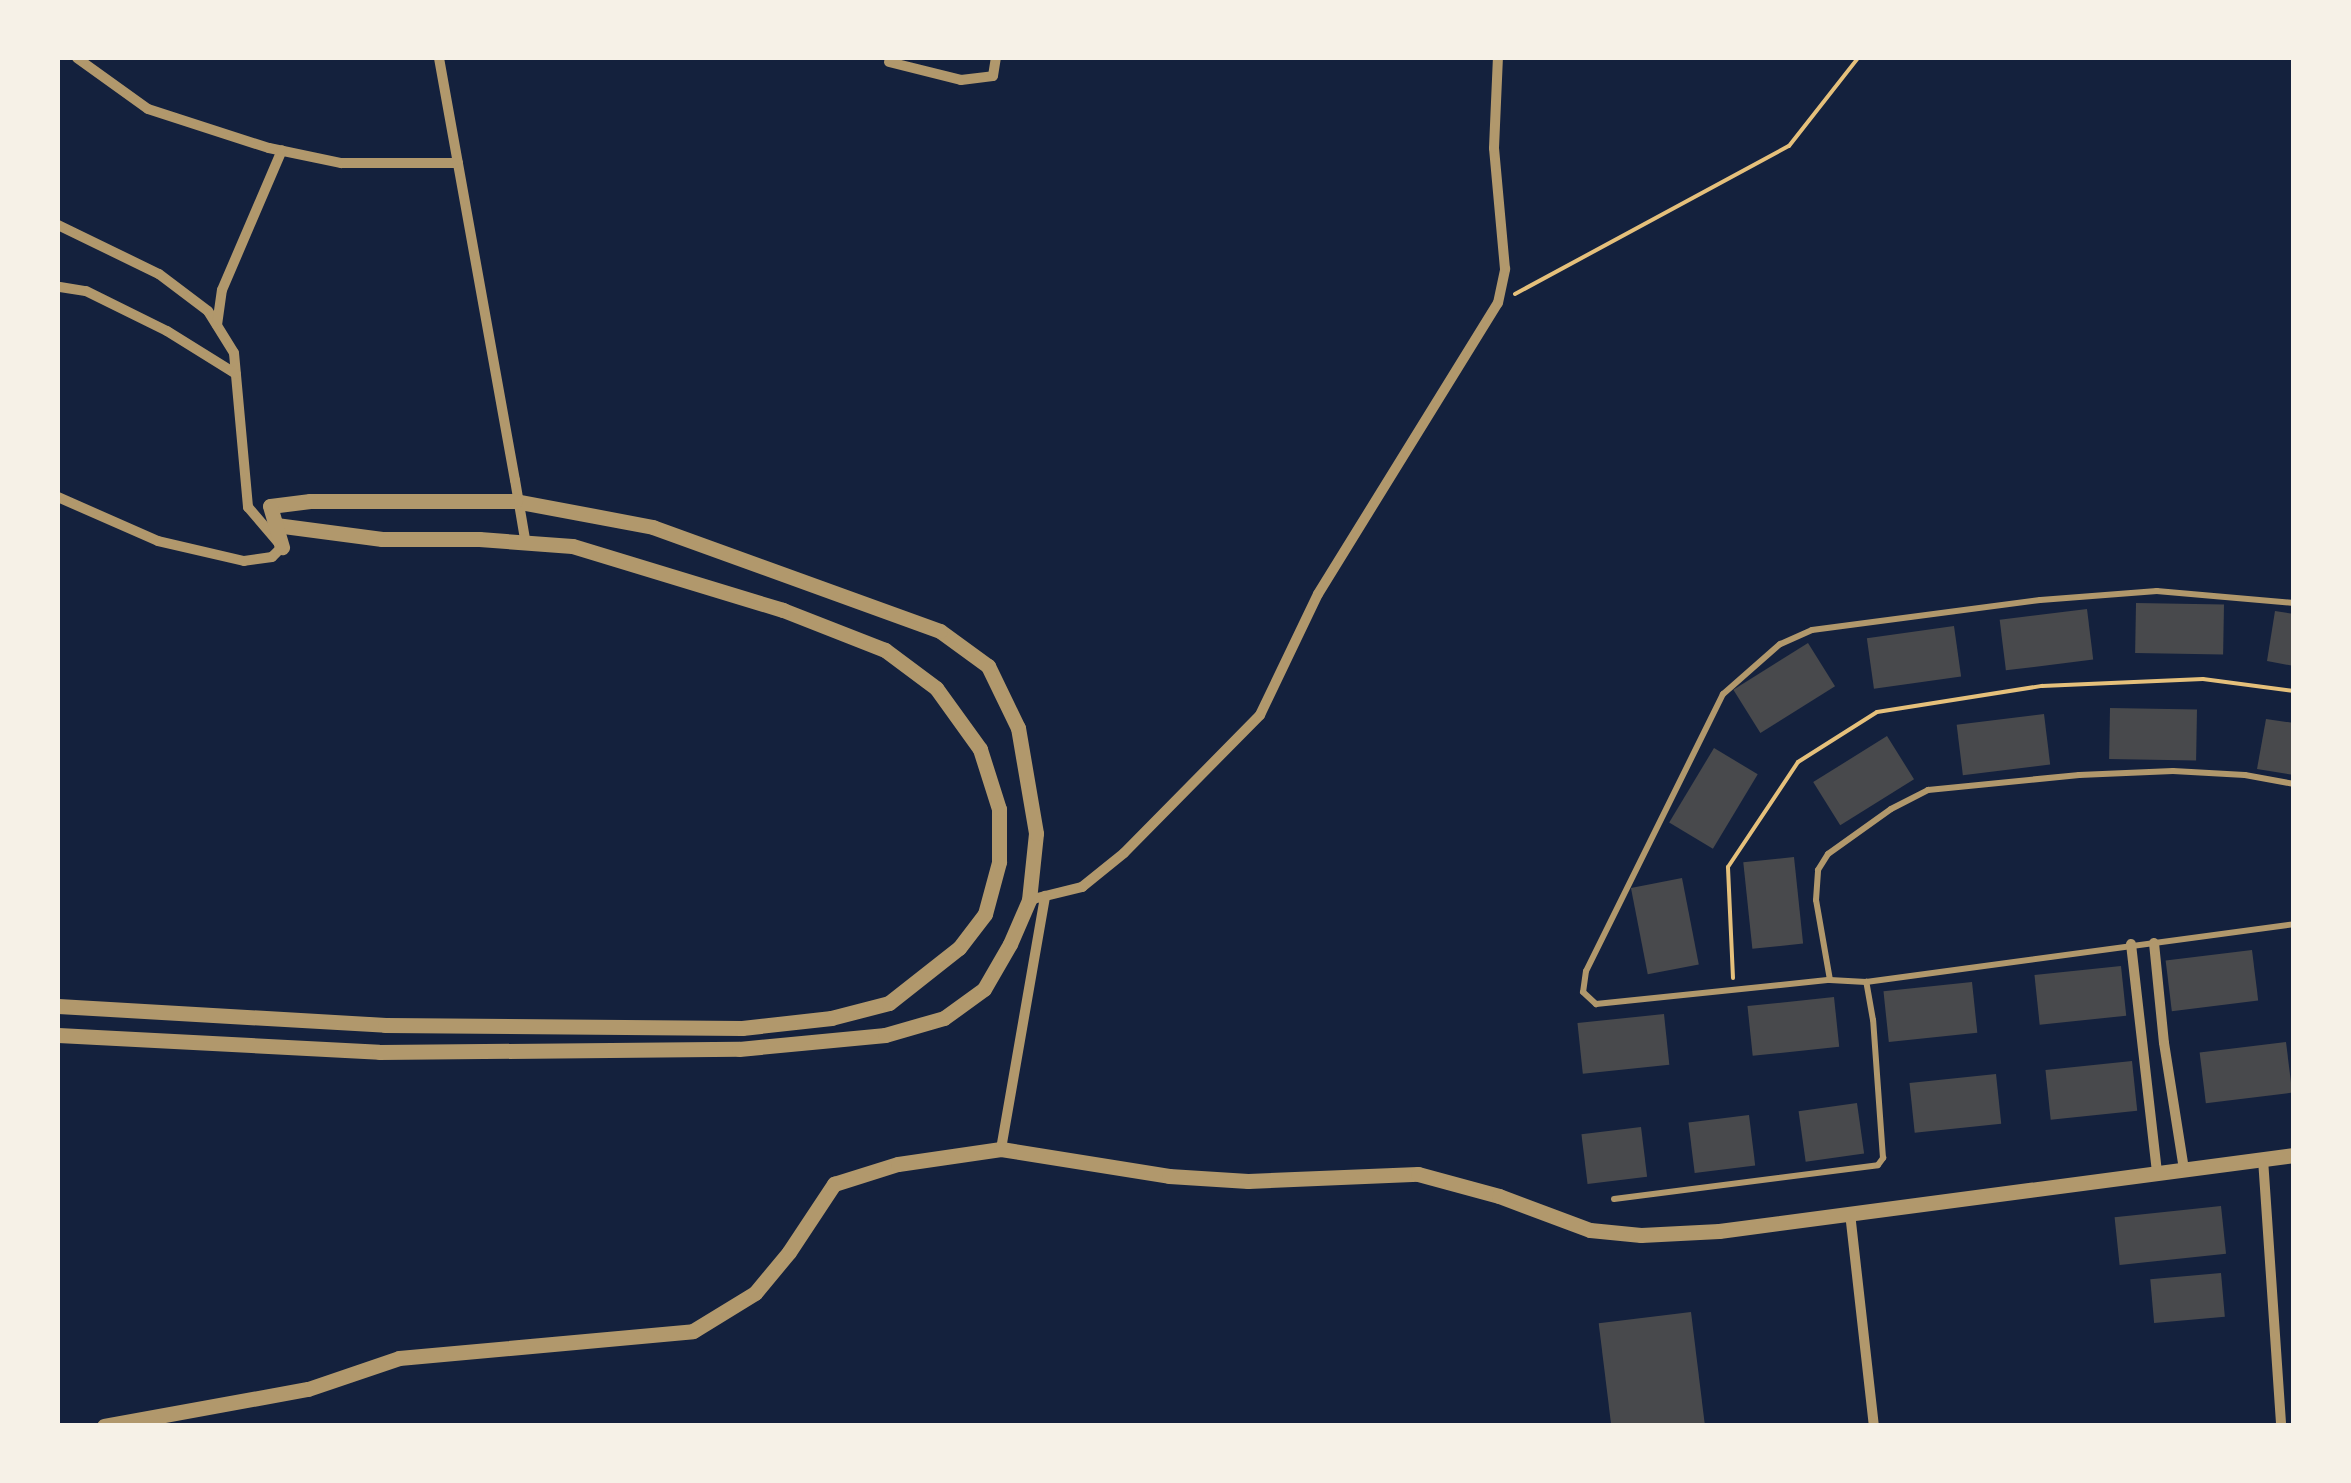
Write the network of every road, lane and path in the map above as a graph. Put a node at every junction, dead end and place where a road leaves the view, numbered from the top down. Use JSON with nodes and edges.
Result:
{"nodes":[{"id":1,"x":77,"y":58,"type":"edge"},
{"id":2,"x":439,"y":58,"type":"edge"},
{"id":3,"x":996,"y":58,"type":"edge"},
{"id":4,"x":1498,"y":58,"type":"edge"},
{"id":5,"x":1858,"y":58,"type":"edge"},
{"id":6,"x":889,"y":62,"type":"dead end"},
{"id":7,"x":282,"y":150,"type":"junction"},
{"id":8,"x":458,"y":163,"type":"junction"},
{"id":9,"x":60,"y":231,"type":"edge"},
{"id":10,"x":60,"y":287,"type":"edge"},
{"id":11,"x":1498,"y":304,"type":"junction"},
{"id":12,"x":217,"y":325,"type":"junction"},
{"id":13,"x":236,"y":375,"type":"junction"},
{"id":14,"x":58,"y":497,"type":"edge"},
{"id":15,"x":519,"y":502,"type":"junction"},
{"id":16,"x":518,"y":542,"type":"junction"},
{"id":17,"x":282,"y":547,"type":"junction"},
{"id":18,"x":2294,"y":603,"type":"edge"},
{"id":19,"x":2294,"y":691,"type":"edge"},
{"id":20,"x":2294,"y":784,"type":"edge"},
{"id":21,"x":1037,"y":898,"type":"junction"},
{"id":22,"x":2294,"y":924,"type":"edge"},
{"id":23,"x":2154,"y":943,"type":"junction"},
{"id":24,"x":2132,"y":944,"type":"junction"},
{"id":25,"x":1830,"y":980,"type":"junction"},
{"id":26,"x":1866,"y":982,"type":"junction"},
{"id":27,"x":1734,"y":990,"type":"junction"},
{"id":28,"x":58,"y":1006,"type":"edge"},
{"id":29,"x":58,"y":1035,"type":"edge"},
{"id":30,"x":1001,"y":1149,"type":"junction"},
{"id":31,"x":2294,"y":1155,"type":"edge"},
{"id":32,"x":2263,"y":1159,"type":"junction"},
{"id":33,"x":2184,"y":1170,"type":"junction"},
{"id":34,"x":2157,"y":1173,"type":"junction"},
{"id":35,"x":1614,"y":1199,"type":"dead end"},
{"id":36,"x":1850,"y":1213,"type":"junction"},
{"id":37,"x":104,"y":1426,"type":"edge"},
{"id":38,"x":1874,"y":1426,"type":"edge"},
{"id":39,"x":2281,"y":1426,"type":"edge"}],
"edges":[{"from":1,"to":7,"type":"street"},
{"from":2,"to":8,"type":"street"},
{"from":3,"to":6,"type":"street"},
{"from":4,"to":11,"type":"street"},
{"from":5,"to":11,"type":"path"},
{"from":7,"to":8,"type":"street"},
{"from":7,"to":12,"type":"street"},
{"from":8,"to":15,"type":"street"},
{"from":9,"to":12,"type":"street"},
{"from":10,"to":13,"type":"street"},
{"from":11,"to":21,"type":"street"},
{"from":12,"to":13,"type":"street"},
{"from":13,"to":17,"type":"street"},
{"from":14,"to":17,"type":"street"},
{"from":15,"to":16,"type":"street"},
{"from":15,"to":17,"type":"street"},
{"from":15,"to":21,"type":"street"},
{"from":16,"to":17,"type":"street"},
{"from":16,"to":28,"type":"street"},
{"from":18,"to":27,"type":"lane"},
{"from":19,"to":27,"type":"path"},
{"from":20,"to":25,"type":"lane"},
{"from":21,"to":29,"type":"street"},
{"from":21,"to":30,"type":"street"},
{"from":22,"to":23,"type":"lane"},
{"from":23,"to":24,"type":"lane"},
{"from":23,"to":33,"type":"street"},
{"from":24,"to":26,"type":"lane"},
{"from":24,"to":34,"type":"street"},
{"from":25,"to":26,"type":"lane"},
{"from":25,"to":27,"type":"lane"},
{"from":26,"to":35,"type":"lane"},
{"from":30,"to":36,"type":"street"},
{"from":30,"to":37,"type":"street"},
{"from":31,"to":32,"type":"street"},
{"from":32,"to":33,"type":"street"},
{"from":32,"to":39,"type":"street"},
{"from":33,"to":34,"type":"street"},
{"from":34,"to":36,"type":"street"},
{"from":36,"to":38,"type":"street"}]}
